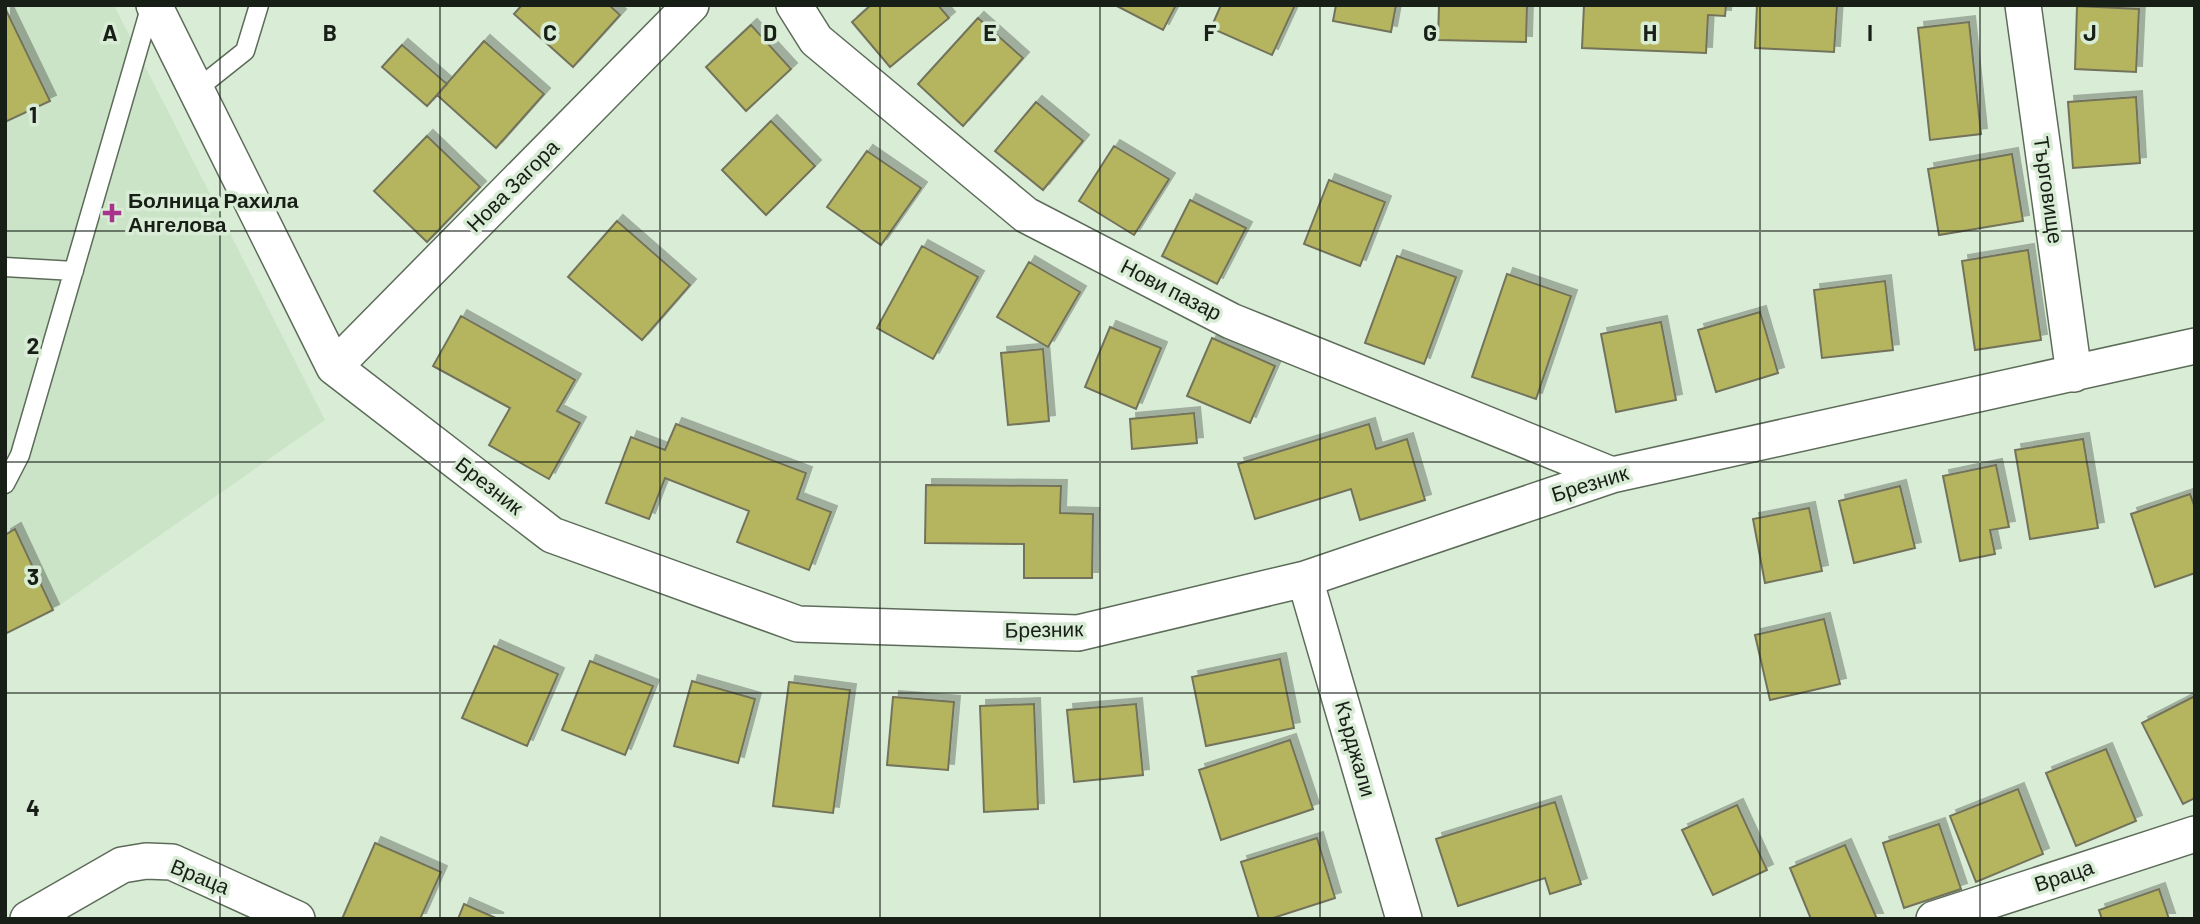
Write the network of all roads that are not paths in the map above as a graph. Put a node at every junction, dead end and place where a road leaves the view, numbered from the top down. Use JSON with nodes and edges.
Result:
{"nodes":[{"id":1,"x":152,"y":5,"type":"edge"},
{"id":2,"x":259,"y":5,"type":"edge"},
{"id":3,"x":691,"y":5,"type":"edge"},
{"id":4,"x":794,"y":5,"type":"edge"},
{"id":5,"x":2022,"y":5,"type":"edge"},
{"id":6,"x":196,"y":90,"type":"junction"},
{"id":7,"x":5,"y":267,"type":"edge"},
{"id":8,"x":74,"y":271,"type":"junction"},
{"id":9,"x":2195,"y":346,"type":"edge"},
{"id":10,"x":334,"y":367,"type":"junction"},
{"id":11,"x":2074,"y":374,"type":"junction"},
{"id":12,"x":1612,"y":475,"type":"junction"},
{"id":13,"x":5,"y":485,"type":"edge"},
{"id":14,"x":1305,"y":579,"type":"junction"},
{"id":15,"x":2195,"y":834,"type":"edge"},
{"id":16,"x":28,"y":919,"type":"edge"},
{"id":17,"x":297,"y":919,"type":"edge"},
{"id":18,"x":1404,"y":919,"type":"edge"},
{"id":19,"x":1934,"y":919,"type":"edge"}],
"edges":[{"from":1,"to":6,"type":"street","name":"Брезник"},
{"from":1,"to":8,"type":"lane"},
{"from":2,"to":6,"type":"lane"},
{"from":3,"to":10,"type":"street","name":"Нова Загора"},
{"from":4,"to":12,"type":"street","name":"Нови пазар"},
{"from":5,"to":11,"type":"street","name":"Търговище"},
{"from":6,"to":10,"type":"street","name":"Брезник"},
{"from":7,"to":8,"type":"lane"},
{"from":8,"to":13,"type":"lane"},
{"from":9,"to":11,"type":"street","name":"Брезник"},
{"from":10,"to":14,"type":"street","name":"Брезник"},
{"from":11,"to":12,"type":"street","name":"Брезник"},
{"from":12,"to":14,"type":"street","name":"Брезник"},
{"from":14,"to":18,"type":"street","name":"Кърджали"},
{"from":15,"to":19,"type":"street","name":"Враца"},
{"from":16,"to":17,"type":"street","name":"Враца"}]}
